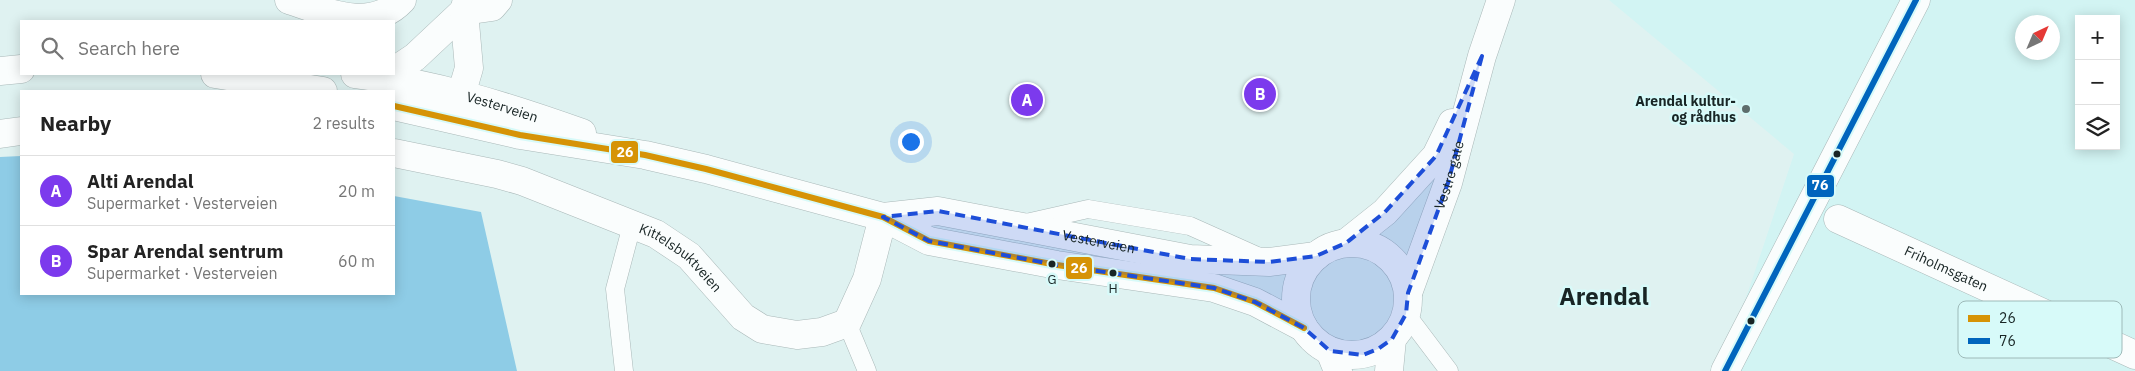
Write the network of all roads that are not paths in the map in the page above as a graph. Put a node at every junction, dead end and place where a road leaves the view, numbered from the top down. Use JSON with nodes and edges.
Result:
{"nodes":[{"id":1,"x":289,"y":0,"type":"edge"},
{"id":2,"x":402,"y":0,"type":"edge"},
{"id":3,"x":498,"y":0,"type":"edge"},
{"id":4,"x":1501,"y":0,"type":"edge"},
{"id":5,"x":1916,"y":0,"type":"edge"},
{"id":6,"x":465,"y":6,"type":"edge"},
{"id":7,"x":1482,"y":56,"type":"junction"},
{"id":8,"x":20,"y":69,"type":"edge"},
{"id":9,"x":0,"y":71,"type":"edge"},
{"id":10,"x":395,"y":71,"type":"edge"},
{"id":11,"x":221,"y":75,"type":"edge"},
{"id":12,"x":393,"y":75,"type":"edge"},
{"id":13,"x":317,"y":90,"type":"edge"},
{"id":14,"x":462,"y":95,"type":"junction"},
{"id":15,"x":395,"y":106,"type":"edge"},
{"id":16,"x":426,"y":113,"type":"junction"},
{"id":17,"x":20,"y":131,"type":"edge"},
{"id":18,"x":0,"y":134,"type":"edge"},
{"id":19,"x":395,"y":153,"type":"edge"},
{"id":20,"x":645,"y":155,"type":"junction"},
{"id":21,"x":883,"y":217,"type":"junction"},
{"id":22,"x":1838,"y":219,"type":"dead end"},
{"id":23,"x":632,"y":225,"type":"junction"},
{"id":24,"x":1346,"y":243,"type":"junction"},
{"id":25,"x":1316,"y":256,"type":"junction"},
{"id":26,"x":2017,"y":301,"type":"edge"},
{"id":27,"x":1407,"y":304,"type":"junction"},
{"id":28,"x":847,"y":323,"type":"junction"},
{"id":29,"x":1304,"y":328,"type":"junction"},
{"id":30,"x":1392,"y":339,"type":"junction"},
{"id":31,"x":2122,"y":349,"type":"edge"},
{"id":32,"x":2135,"y":355,"type":"edge"},
{"id":33,"x":1334,"y":361,"type":"edge"},
{"id":34,"x":624,"y":371,"type":"edge"},
{"id":35,"x":868,"y":371,"type":"edge"},
{"id":36,"x":1388,"y":371,"type":"edge"},
{"id":37,"x":1449,"y":371,"type":"edge"},
{"id":38,"x":1726,"y":371,"type":"edge"}],
"edges":[{"from":1,"to":2,"type":"main road"},
{"from":3,"to":6,"type":"main road"},
{"from":4,"to":7,"type":"main road","name":"Vestre gate"},
{"from":5,"to":38,"type":"main road"},
{"from":6,"to":10,"type":"main road"},
{"from":6,"to":14,"type":"main road"},
{"from":7,"to":24,"type":"main road","name":"Vestre gate"},
{"from":7,"to":27,"type":"main road","name":"Vestre gate"},
{"from":8,"to":9,"type":"main road"},
{"from":11,"to":13,"type":"main road"},
{"from":12,"to":14,"type":"main road","name":"Vesterveien"},
{"from":14,"to":16,"type":"main road"},
{"from":14,"to":20,"type":"main road","name":"Vesterveien"},
{"from":15,"to":16,"type":"main road","name":"Vesterveien"},
{"from":16,"to":20,"type":"main road","name":"Vesterveien"},
{"from":17,"to":18,"type":"main road"},
{"from":19,"to":23,"type":"main road","name":"Kittelsbuktveien"},
{"from":20,"to":21,"type":"main road","name":"Vesterveien"},
{"from":21,"to":25,"type":"main road","name":"Vesterveien"},
{"from":21,"to":28,"type":"main road"},
{"from":21,"to":29,"type":"main road","name":"Vesterveien"},
{"from":22,"to":26,"type":"main road","name":"Friholmsgaten"},
{"from":23,"to":28,"type":"main road","name":"Kittelsbuktveien"},
{"from":23,"to":34,"type":"lane"},
{"from":24,"to":25,"type":"main road"},
{"from":24,"to":27,"type":"main road"},
{"from":25,"to":29,"type":"main road"},
{"from":27,"to":30,"type":"main road"},
{"from":27,"to":37,"type":"lane"},
{"from":28,"to":35,"type":"lane"},
{"from":29,"to":33,"type":"main road"},
{"from":30,"to":33,"type":"main road"},
{"from":30,"to":36,"type":"main road"},
{"from":31,"to":32,"type":"main road","name":"Friholmsgaten"}]}
